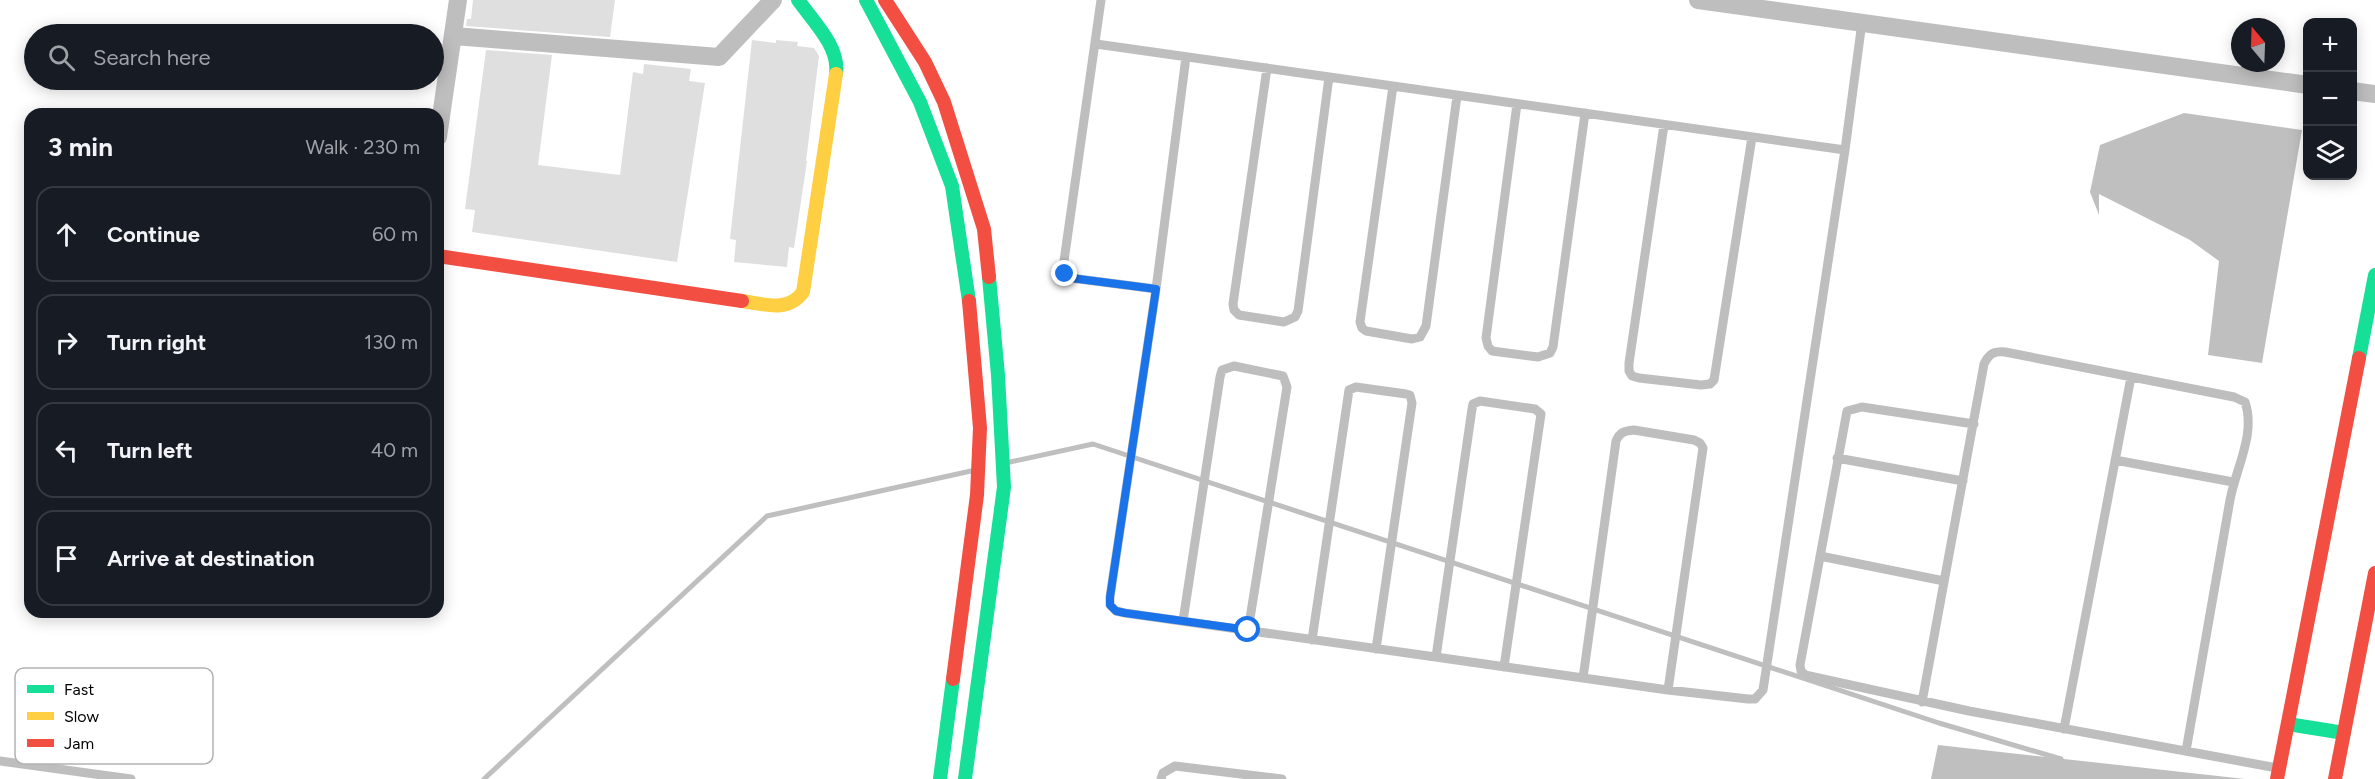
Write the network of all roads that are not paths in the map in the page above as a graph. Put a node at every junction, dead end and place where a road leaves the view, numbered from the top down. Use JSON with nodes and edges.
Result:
{"nodes":[{"id":1,"x":458,"y":0,"type":"edge"},
{"id":2,"x":773,"y":0,"type":"edge"},
{"id":3,"x":798,"y":0,"type":"edge"},
{"id":4,"x":866,"y":0,"type":"edge"},
{"id":5,"x":885,"y":0,"type":"edge"},
{"id":6,"x":1101,"y":0,"type":"edge"},
{"id":7,"x":1698,"y":0,"type":"edge"},
{"id":8,"x":1862,"y":22,"type":"junction"},
{"id":9,"x":454,"y":36,"type":"junction"},
{"id":10,"x":1096,"y":44,"type":"junction"},
{"id":11,"x":1186,"y":57,"type":"junction"},
{"id":12,"x":1267,"y":68,"type":"junction"},
{"id":13,"x":1329,"y":77,"type":"junction"},
{"id":14,"x":2303,"y":84,"type":"edge"},
{"id":15,"x":1393,"y":86,"type":"junction"},
{"id":16,"x":2357,"y":92,"type":"edge"},
{"id":17,"x":2375,"y":94,"type":"edge"},
{"id":18,"x":1457,"y":96,"type":"junction"},
{"id":19,"x":1517,"y":104,"type":"junction"},
{"id":20,"x":443,"y":108,"type":"edge"},
{"id":21,"x":1585,"y":113,"type":"junction"},
{"id":22,"x":1664,"y":125,"type":"junction"},
{"id":23,"x":1752,"y":137,"type":"junction"},
{"id":24,"x":1845,"y":150,"type":"junction"},
{"id":25,"x":444,"y":258,"type":"edge"},
{"id":26,"x":2375,"y":275,"type":"edge"},
{"id":27,"x":1156,"y":289,"type":"junction"},
{"id":28,"x":2131,"y":377,"type":"junction"},
{"id":29,"x":1974,"y":424,"type":"junction"},
{"id":30,"x":1837,"y":458,"type":"junction"},
{"id":31,"x":2115,"y":460,"type":"junction"},
{"id":32,"x":1963,"y":481,"type":"junction"},
{"id":33,"x":2234,"y":482,"type":"junction"},
{"id":34,"x":1820,"y":556,"type":"junction"},
{"id":35,"x":2375,"y":573,"type":"edge"},
{"id":36,"x":1944,"y":581,"type":"junction"},
{"id":37,"x":1183,"y":621,"type":"junction"},
{"id":38,"x":1248,"y":630,"type":"junction"},
{"id":39,"x":1311,"y":640,"type":"junction"},
{"id":40,"x":1376,"y":649,"type":"junction"},
{"id":41,"x":1436,"y":657,"type":"junction"},
{"id":42,"x":1504,"y":667,"type":"junction"},
{"id":43,"x":1583,"y":678,"type":"junction"},
{"id":44,"x":1668,"y":690,"type":"junction"},
{"id":45,"x":1922,"y":702,"type":"junction"},
{"id":46,"x":2288,"y":724,"type":"junction"},
{"id":47,"x":2064,"y":729,"type":"junction"},
{"id":48,"x":2344,"y":733,"type":"junction"},
{"id":49,"x":2186,"y":751,"type":"junction"},
{"id":50,"x":0,"y":761,"type":"edge"},
{"id":51,"x":15,"y":763,"type":"edge"},
{"id":52,"x":22,"y":764,"type":"edge"},
{"id":53,"x":2278,"y":774,"type":"edge"},
{"id":54,"x":131,"y":779,"type":"edge"},
{"id":55,"x":940,"y":779,"type":"edge"},
{"id":56,"x":965,"y":779,"type":"edge"},
{"id":57,"x":1161,"y":779,"type":"edge"},
{"id":58,"x":1282,"y":779,"type":"edge"},
{"id":59,"x":2336,"y":779,"type":"edge"}],
"edges":[{"from":1,"to":9,"type":"street"},
{"from":2,"to":9,"type":"street"},
{"from":3,"to":25,"type":"street"},
{"from":4,"to":55,"type":"street"},
{"from":5,"to":56,"type":"street"},
{"from":6,"to":10,"type":"lane"},
{"from":7,"to":8,"type":"street"},
{"from":8,"to":14,"type":"street"},
{"from":8,"to":24,"type":"lane"},
{"from":9,"to":20,"type":"street"},
{"from":10,"to":11,"type":"lane"},
{"from":10,"to":27,"type":"lane"},
{"from":11,"to":12,"type":"lane"},
{"from":11,"to":27,"type":"lane"},
{"from":12,"to":13,"type":"lane"},
{"from":12,"to":13,"type":"lane"},
{"from":13,"to":15,"type":"lane"},
{"from":15,"to":18,"type":"lane"},
{"from":15,"to":18,"type":"lane"},
{"from":16,"to":17,"type":"street"},
{"from":18,"to":19,"type":"lane"},
{"from":19,"to":21,"type":"lane"},
{"from":19,"to":21,"type":"lane"},
{"from":21,"to":22,"type":"lane"},
{"from":22,"to":23,"type":"lane"},
{"from":22,"to":23,"type":"lane"},
{"from":23,"to":24,"type":"lane"},
{"from":24,"to":44,"type":"lane"},
{"from":26,"to":46,"type":"street"},
{"from":27,"to":37,"type":"lane"},
{"from":28,"to":29,"type":"lane"},
{"from":28,"to":31,"type":"lane"},
{"from":28,"to":33,"type":"lane"},
{"from":29,"to":30,"type":"lane"},
{"from":29,"to":32,"type":"lane"},
{"from":30,"to":32,"type":"lane"},
{"from":30,"to":34,"type":"lane"},
{"from":31,"to":33,"type":"lane"},
{"from":31,"to":47,"type":"lane"},
{"from":32,"to":36,"type":"lane"},
{"from":33,"to":49,"type":"lane"},
{"from":34,"to":36,"type":"lane"},
{"from":34,"to":45,"type":"lane"},
{"from":35,"to":48,"type":"street"},
{"from":36,"to":45,"type":"lane"},
{"from":37,"to":38,"type":"lane"},
{"from":37,"to":38,"type":"lane"},
{"from":38,"to":39,"type":"lane"},
{"from":39,"to":40,"type":"lane"},
{"from":39,"to":40,"type":"lane"},
{"from":40,"to":41,"type":"lane"},
{"from":41,"to":42,"type":"lane"},
{"from":41,"to":42,"type":"lane"},
{"from":42,"to":43,"type":"lane"},
{"from":43,"to":44,"type":"lane"},
{"from":43,"to":44,"type":"lane"},
{"from":45,"to":47,"type":"lane"},
{"from":46,"to":48,"type":"street"},
{"from":46,"to":53,"type":"street"},
{"from":47,"to":49,"type":"lane"},
{"from":48,"to":59,"type":"street"},
{"from":49,"to":53,"type":"lane"},
{"from":50,"to":51,"type":"lane"},
{"from":52,"to":54,"type":"lane"},
{"from":57,"to":58,"type":"lane"}]}
